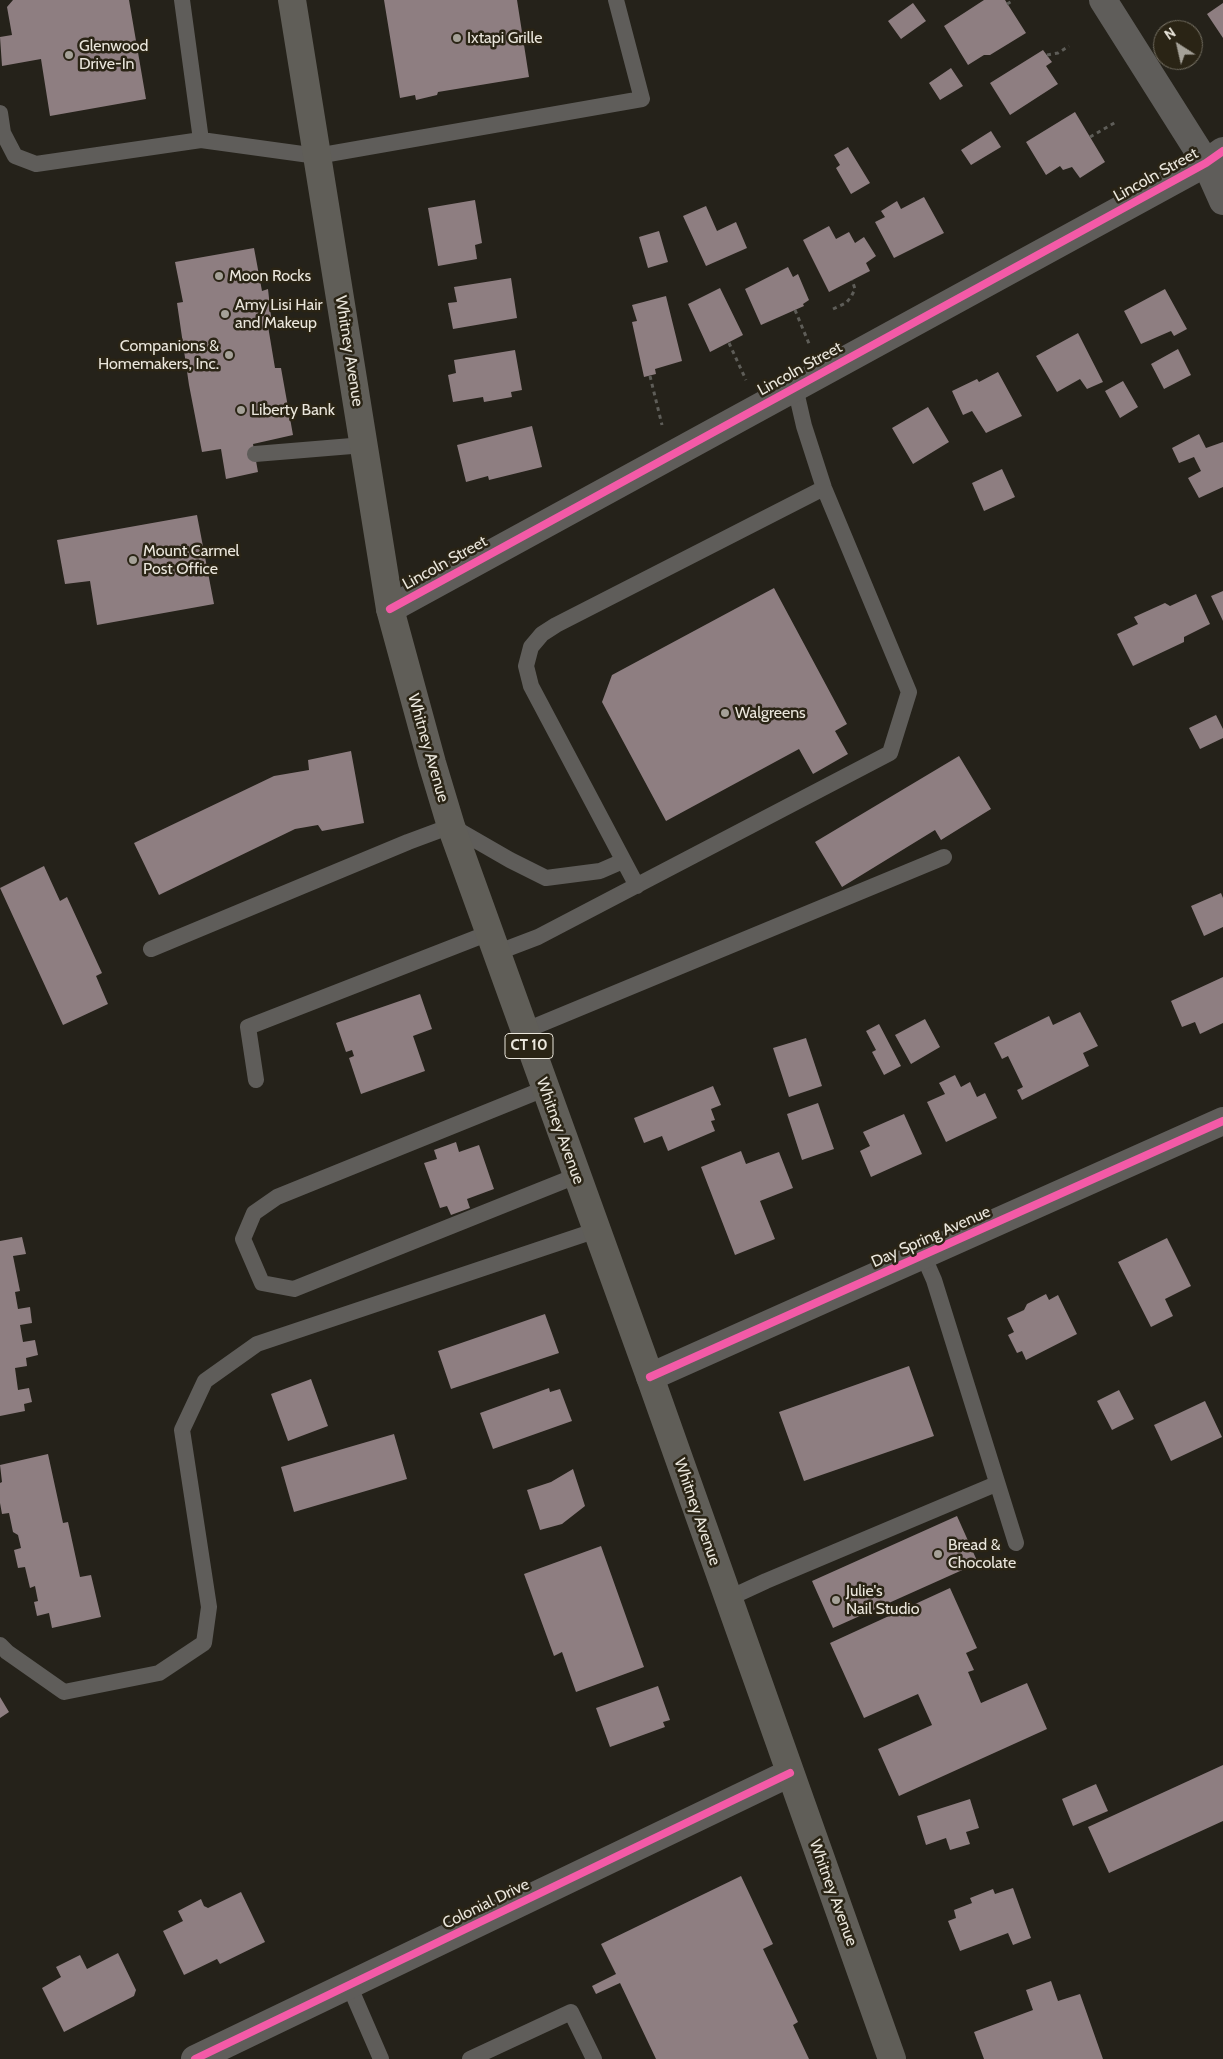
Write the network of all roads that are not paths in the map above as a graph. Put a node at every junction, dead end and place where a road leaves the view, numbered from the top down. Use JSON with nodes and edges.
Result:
{"nodes":[{"id":1,"x":182,"y":0,"type":"edge"},
{"id":2,"x":292,"y":0,"type":"edge"},
{"id":3,"x":616,"y":0,"type":"edge"},
{"id":4,"x":1103,"y":0,"type":"edge"},
{"id":5,"x":0,"y":113,"type":"edge"},
{"id":6,"x":201,"y":140,"type":"junction"},
{"id":7,"x":317,"y":156,"type":"junction"},
{"id":8,"x":1215,"y":157,"type":"edge"},
{"id":9,"x":1223,"y":201,"type":"edge"},
{"id":10,"x":795,"y":388,"type":"junction"},
{"id":11,"x":364,"y":445,"type":"junction"},
{"id":12,"x":255,"y":454,"type":"dead end"},
{"id":13,"x":824,"y":488,"type":"junction"},
{"id":14,"x":390,"y":609,"type":"junction"},
{"id":15,"x":451,"y":826,"type":"junction"},
{"id":16,"x":944,"y":857,"type":"dead end"},
{"id":17,"x":623,"y":861,"type":"junction"},
{"id":18,"x":636,"y":886,"type":"junction"},
{"id":19,"x":493,"y":943,"type":"junction"},
{"id":20,"x":151,"y":949,"type":"dead end"},
{"id":21,"x":524,"y":1031,"type":"junction"},
{"id":22,"x":256,"y":1080,"type":"dead end"},
{"id":23,"x":544,"y":1089,"type":"junction"},
{"id":24,"x":1223,"y":1121,"type":"edge"},
{"id":25,"x":576,"y":1176,"type":"junction"},
{"id":26,"x":597,"y":1230,"type":"junction"},
{"id":27,"x":923,"y":1255,"type":"junction"},
{"id":28,"x":650,"y":1377,"type":"junction"},
{"id":29,"x":996,"y":1484,"type":"junction"},
{"id":30,"x":1016,"y":1543,"type":"dead end"},
{"id":31,"x":728,"y":1599,"type":"junction"},
{"id":32,"x":0,"y":1645,"type":"edge"},
{"id":33,"x":790,"y":1773,"type":"junction"},
{"id":34,"x":350,"y":1985,"type":"junction"},
{"id":35,"x":195,"y":2059,"type":"edge"},
{"id":36,"x":381,"y":2059,"type":"edge"},
{"id":37,"x":470,"y":2059,"type":"edge"},
{"id":38,"x":594,"y":2059,"type":"edge"},
{"id":39,"x":892,"y":2059,"type":"edge"}],
"edges":[{"from":1,"to":6,"type":"lane"},
{"from":2,"to":7,"type":"main road","name":"Whitney Avenue","number":"CT 10"},
{"from":3,"to":7,"type":"lane"},
{"from":4,"to":8,"type":"street"},
{"from":5,"to":6,"type":"lane"},
{"from":6,"to":7,"type":"lane"},
{"from":7,"to":11,"type":"main road","name":"Whitney Avenue","number":"CT 10"},
{"from":8,"to":9,"type":"street"},
{"from":8,"to":10,"type":"street","name":"Lincoln Street"},
{"from":10,"to":13,"type":"lane"},
{"from":10,"to":14,"type":"street","name":"Lincoln Street"},
{"from":11,"to":12,"type":"lane"},
{"from":11,"to":14,"type":"main road","name":"Whitney Avenue","number":"CT 10"},
{"from":13,"to":17,"type":"lane"},
{"from":13,"to":18,"type":"lane"},
{"from":14,"to":15,"type":"main road","name":"Whitney Avenue","number":"CT 10"},
{"from":15,"to":17,"type":"lane"},
{"from":15,"to":19,"type":"main road","name":"Whitney Avenue","number":"CT 10"},
{"from":15,"to":20,"type":"lane"},
{"from":16,"to":21,"type":"lane"},
{"from":17,"to":18,"type":"lane"},
{"from":18,"to":19,"type":"lane"},
{"from":19,"to":21,"type":"main road","name":"Whitney Avenue","number":"CT 10"},
{"from":19,"to":22,"type":"lane"},
{"from":21,"to":23,"type":"main road","name":"Whitney Avenue","number":"CT 10"},
{"from":23,"to":25,"type":"main road","name":"Whitney Avenue","number":"CT 10"},
{"from":23,"to":25,"type":"lane"},
{"from":24,"to":27,"type":"street","name":"Day Spring Avenue"},
{"from":25,"to":26,"type":"main road","name":"Whitney Avenue","number":"CT 10"},
{"from":26,"to":28,"type":"main road","name":"Whitney Avenue","number":"CT 10"},
{"from":26,"to":32,"type":"lane"},
{"from":27,"to":28,"type":"street","name":"Day Spring Avenue"},
{"from":27,"to":29,"type":"lane"},
{"from":28,"to":31,"type":"main road","name":"Whitney Avenue","number":"CT 10"},
{"from":29,"to":30,"type":"lane"},
{"from":29,"to":31,"type":"lane"},
{"from":31,"to":33,"type":"main road","name":"Whitney Avenue","number":"CT 10"},
{"from":33,"to":34,"type":"street","name":"Colonial Drive"},
{"from":33,"to":39,"type":"main road","name":"Whitney Avenue","number":"CT 10"},
{"from":34,"to":35,"type":"street","name":"Colonial Drive"},
{"from":34,"to":36,"type":"lane"},
{"from":37,"to":38,"type":"lane"}]}
